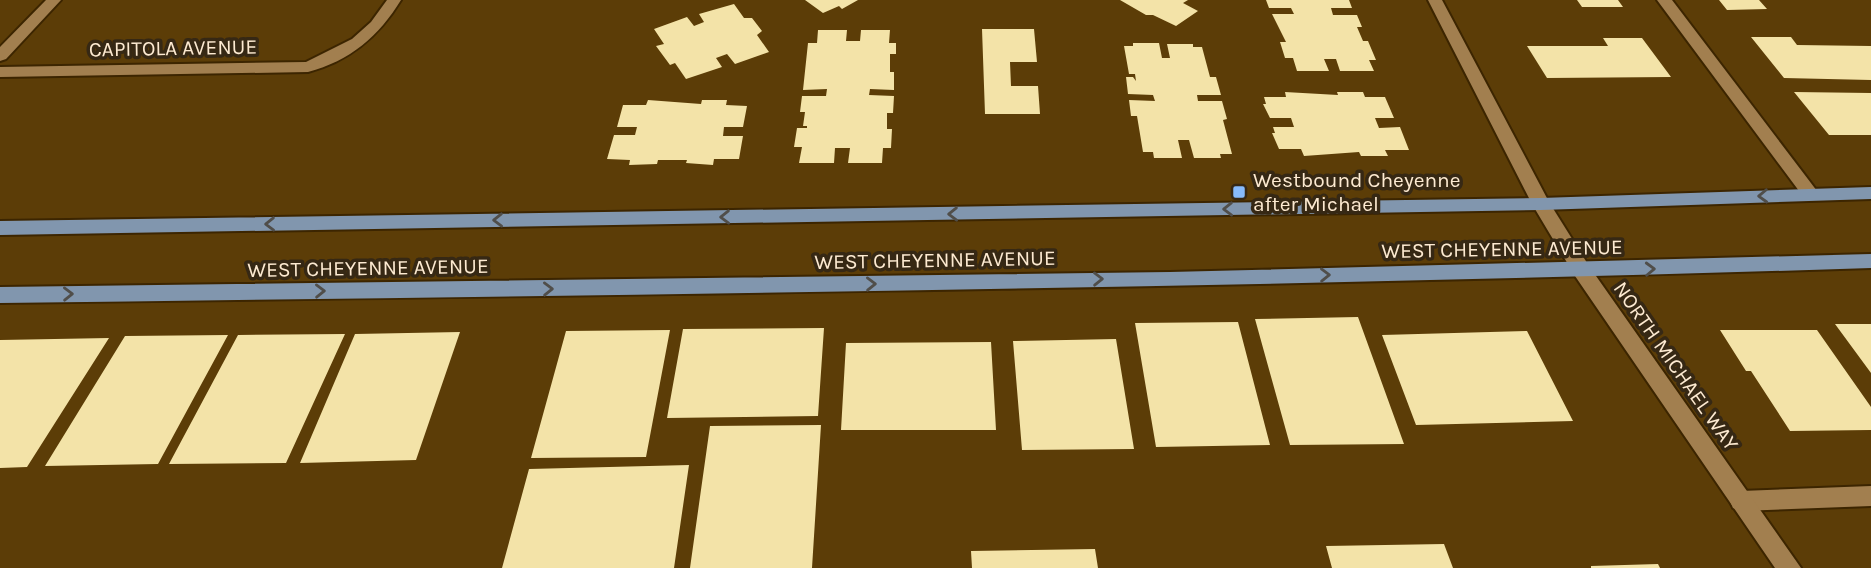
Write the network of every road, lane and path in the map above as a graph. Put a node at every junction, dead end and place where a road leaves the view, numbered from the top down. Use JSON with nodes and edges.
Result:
{"nodes":[{"id":1,"x":54,"y":0,"type":"edge"},
{"id":2,"x":394,"y":0,"type":"edge"},
{"id":3,"x":1435,"y":0,"type":"edge"},
{"id":4,"x":1664,"y":0,"type":"edge"},
{"id":5,"x":0,"y":56,"type":"edge"},
{"id":6,"x":0,"y":72,"type":"edge"},
{"id":7,"x":1871,"y":193,"type":"edge"},
{"id":8,"x":1811,"y":195,"type":"junction"},
{"id":9,"x":1541,"y":204,"type":"junction"},
{"id":10,"x":0,"y":228,"type":"edge"},
{"id":11,"x":1871,"y":261,"type":"edge"},
{"id":12,"x":1582,"y":271,"type":"junction"},
{"id":13,"x":0,"y":295,"type":"edge"},
{"id":14,"x":1871,"y":496,"type":"edge"},
{"id":15,"x":1741,"y":500,"type":"junction"},
{"id":16,"x":1789,"y":568,"type":"edge"}],
"edges":[{"from":1,"to":5,"type":"street"},
{"from":2,"to":6,"type":"street","name":"CAPITOLA AVENUE"},
{"from":3,"to":9,"type":"street","name":"NORTH MICHAEL WAY"},
{"from":4,"to":8,"type":"street"},
{"from":7,"to":8,"type":"main road"},
{"from":8,"to":9,"type":"main road","one_way":true},
{"from":9,"to":10,"type":"main road","one_way":true},
{"from":9,"to":12,"type":"street","name":"NORTH MICHAEL WAY"},
{"from":12,"to":11,"type":"main road","name":"WEST CHEYENNE AVENUE","one_way":true},
{"from":13,"to":12,"type":"main road","name":"WEST CHEYENNE AVENUE","one_way":true},
{"from":12,"to":15,"type":"street","name":"NORTH MICHAEL WAY"},
{"from":14,"to":15,"type":"street"},
{"from":15,"to":16,"type":"street","name":"NORTH MICHAEL WAY"}]}
